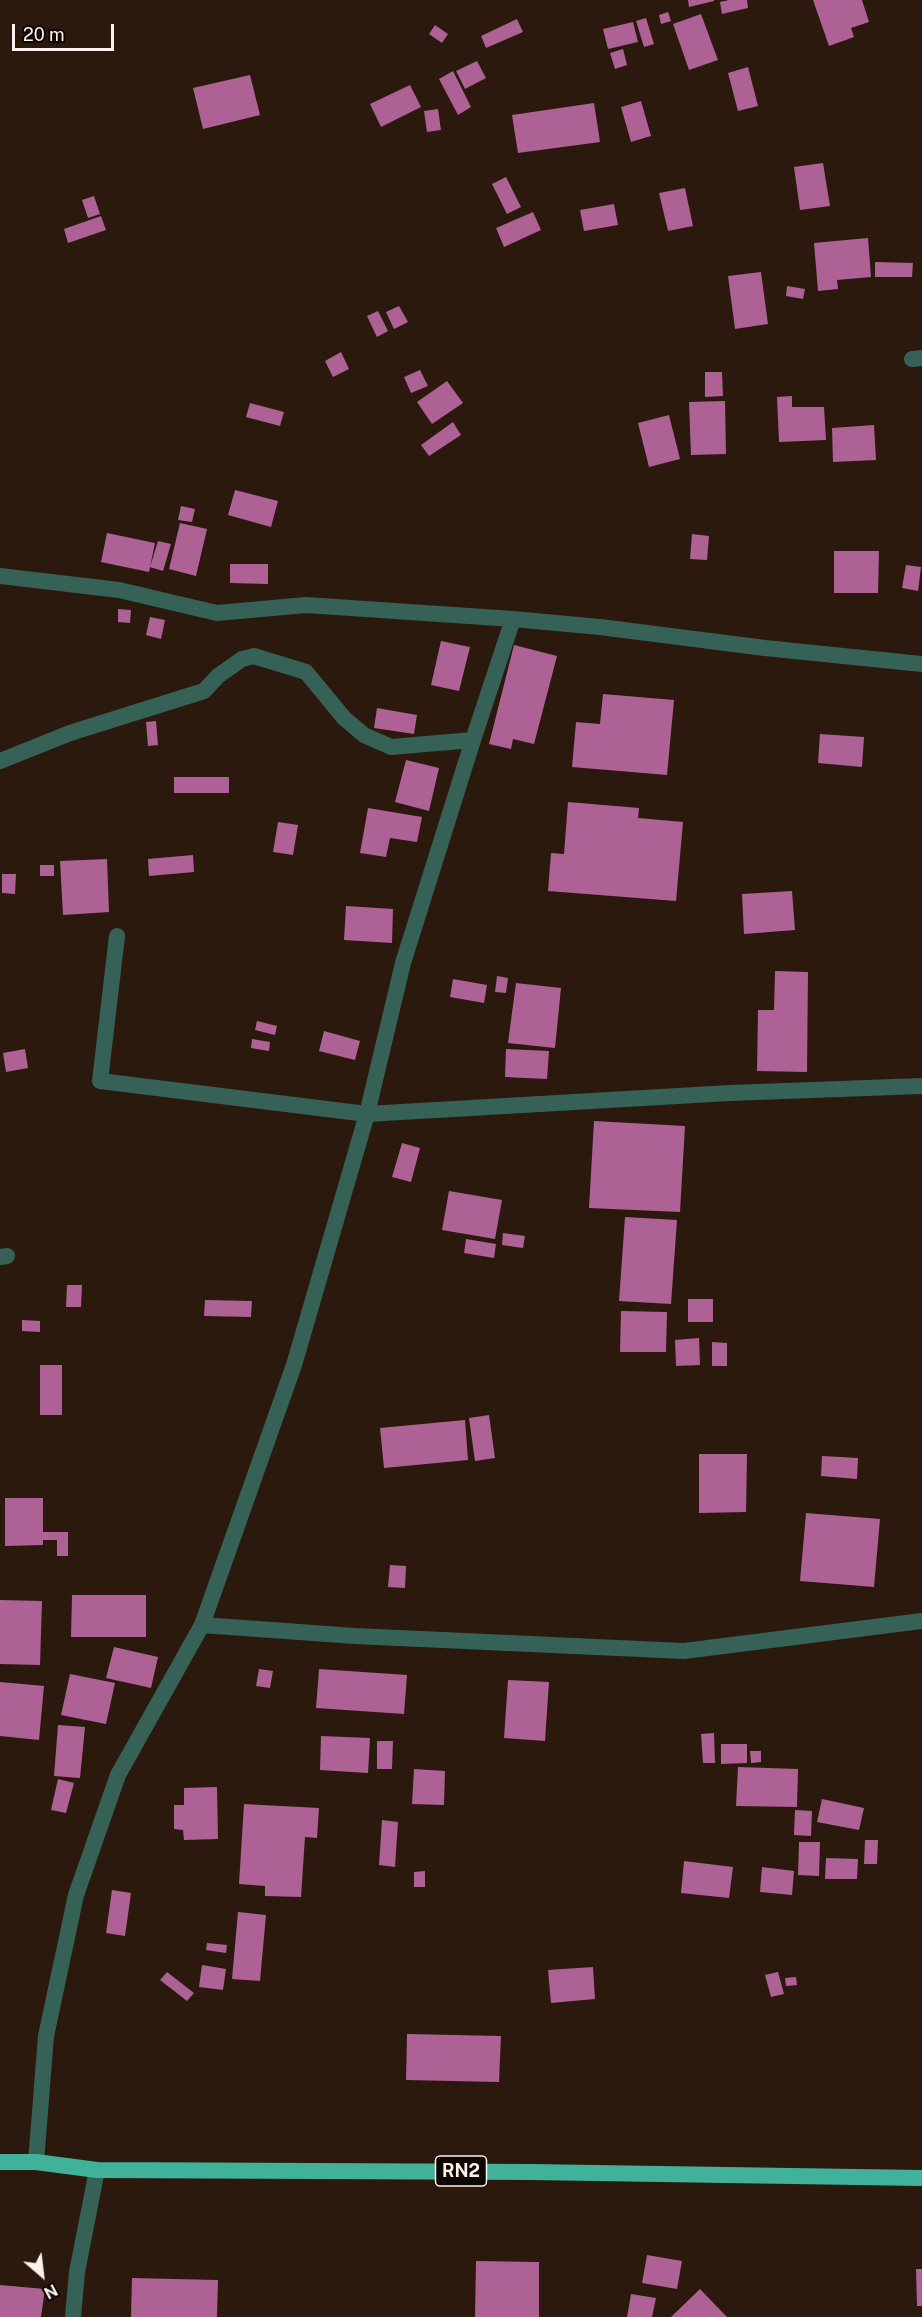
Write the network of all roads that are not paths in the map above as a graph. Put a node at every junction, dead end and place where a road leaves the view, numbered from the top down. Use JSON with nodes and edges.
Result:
{"nodes":[{"id":1,"x":0,"y":576,"type":"edge"},
{"id":2,"x":513,"y":619,"type":"junction"},
{"id":3,"x":922,"y":664,"type":"edge"},
{"id":4,"x":473,"y":740,"type":"junction"},
{"id":5,"x":0,"y":761,"type":"edge"},
{"id":6,"x":117,"y":936,"type":"dead end"},
{"id":7,"x":922,"y":1086,"type":"edge"},
{"id":8,"x":367,"y":1114,"type":"junction"},
{"id":9,"x":922,"y":1621,"type":"edge"},
{"id":10,"x":202,"y":1625,"type":"junction"},
{"id":11,"x":0,"y":2162,"type":"edge"},
{"id":12,"x":36,"y":2162,"type":"junction"},
{"id":13,"x":97,"y":2170,"type":"junction"},
{"id":14,"x":922,"y":2178,"type":"edge"},
{"id":15,"x":72,"y":2317,"type":"edge"}],
"edges":[{"from":1,"to":2,"type":"street"},
{"from":2,"to":3,"type":"street"},
{"from":2,"to":4,"type":"street"},
{"from":4,"to":5,"type":"street"},
{"from":4,"to":8,"type":"street"},
{"from":6,"to":8,"type":"street"},
{"from":7,"to":8,"type":"street"},
{"from":8,"to":10,"type":"street"},
{"from":9,"to":10,"type":"street"},
{"from":10,"to":12,"type":"street"},
{"from":11,"to":12,"type":"highway","number":"RN2"},
{"from":12,"to":13,"type":"highway","number":"RN2"},
{"from":13,"to":14,"type":"highway","number":"RN2"},
{"from":13,"to":15,"type":"street"}]}
